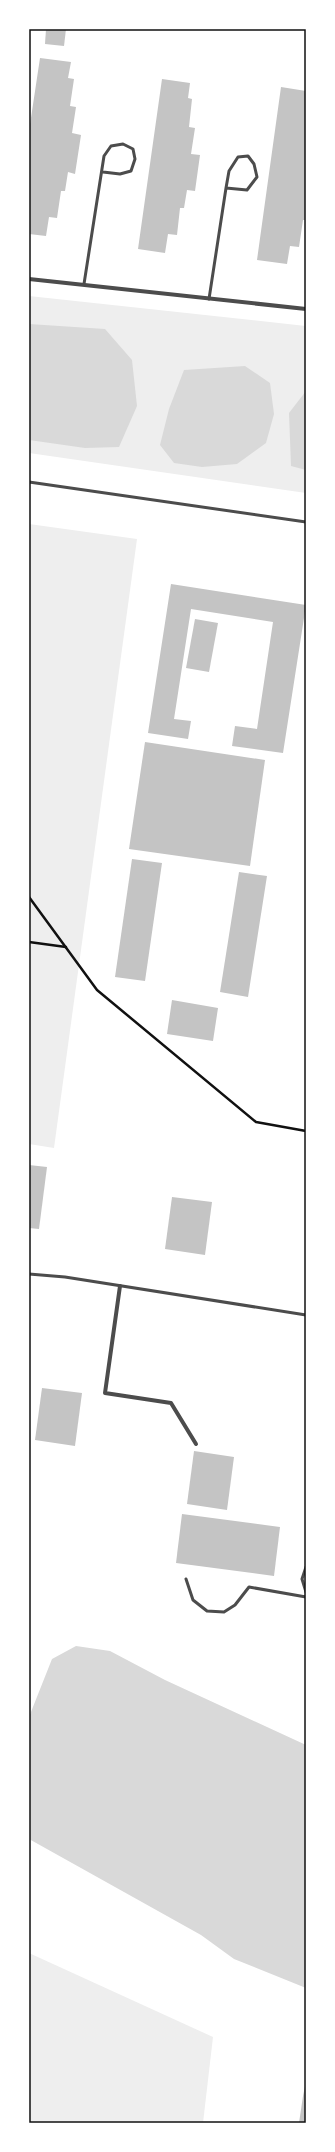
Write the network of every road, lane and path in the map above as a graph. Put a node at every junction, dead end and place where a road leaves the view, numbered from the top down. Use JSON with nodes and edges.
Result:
{"nodes":[{"id":1,"x":103,"y":172,"type":"junction"},
{"id":2,"x":226,"y":188,"type":"junction"},
{"id":3,"x":29,"y":279,"type":"edge"},
{"id":4,"x":84,"y":284,"type":"junction"},
{"id":5,"x":209,"y":299,"type":"junction"},
{"id":6,"x":306,"y":309,"type":"edge"},
{"id":7,"x":29,"y":482,"type":"edge"},
{"id":8,"x":306,"y":522,"type":"edge"},
{"id":9,"x":29,"y":896,"type":"edge"},
{"id":10,"x":29,"y":942,"type":"edge"},
{"id":11,"x":66,"y":947,"type":"junction"},
{"id":12,"x":306,"y":1131,"type":"edge"},
{"id":13,"x":29,"y":1274,"type":"edge"},
{"id":14,"x":120,"y":1286,"type":"junction"},
{"id":15,"x":306,"y":1315,"type":"edge"},
{"id":16,"x":196,"y":1444,"type":"dead end"},
{"id":17,"x":306,"y":1567,"type":"edge"},
{"id":18,"x":186,"y":1580,"type":"dead end"},
{"id":19,"x":306,"y":1592,"type":"edge"},
{"id":20,"x":306,"y":1597,"type":"edge"}],
"edges":[{"from":1,"to":1,"type":"lane"},
{"from":1,"to":4,"type":"lane"},
{"from":2,"to":2,"type":"lane"},
{"from":2,"to":5,"type":"lane"},
{"from":3,"to":4,"type":"street"},
{"from":4,"to":5,"type":"street"},
{"from":5,"to":6,"type":"street"},
{"from":7,"to":8,"type":"lane"},
{"from":9,"to":11,"type":"path"},
{"from":10,"to":11,"type":"path"},
{"from":11,"to":12,"type":"path"},
{"from":13,"to":14,"type":"lane"},
{"from":14,"to":15,"type":"lane"},
{"from":14,"to":16,"type":"street"},
{"from":17,"to":19,"type":"lane"},
{"from":18,"to":20,"type":"lane"}]}
